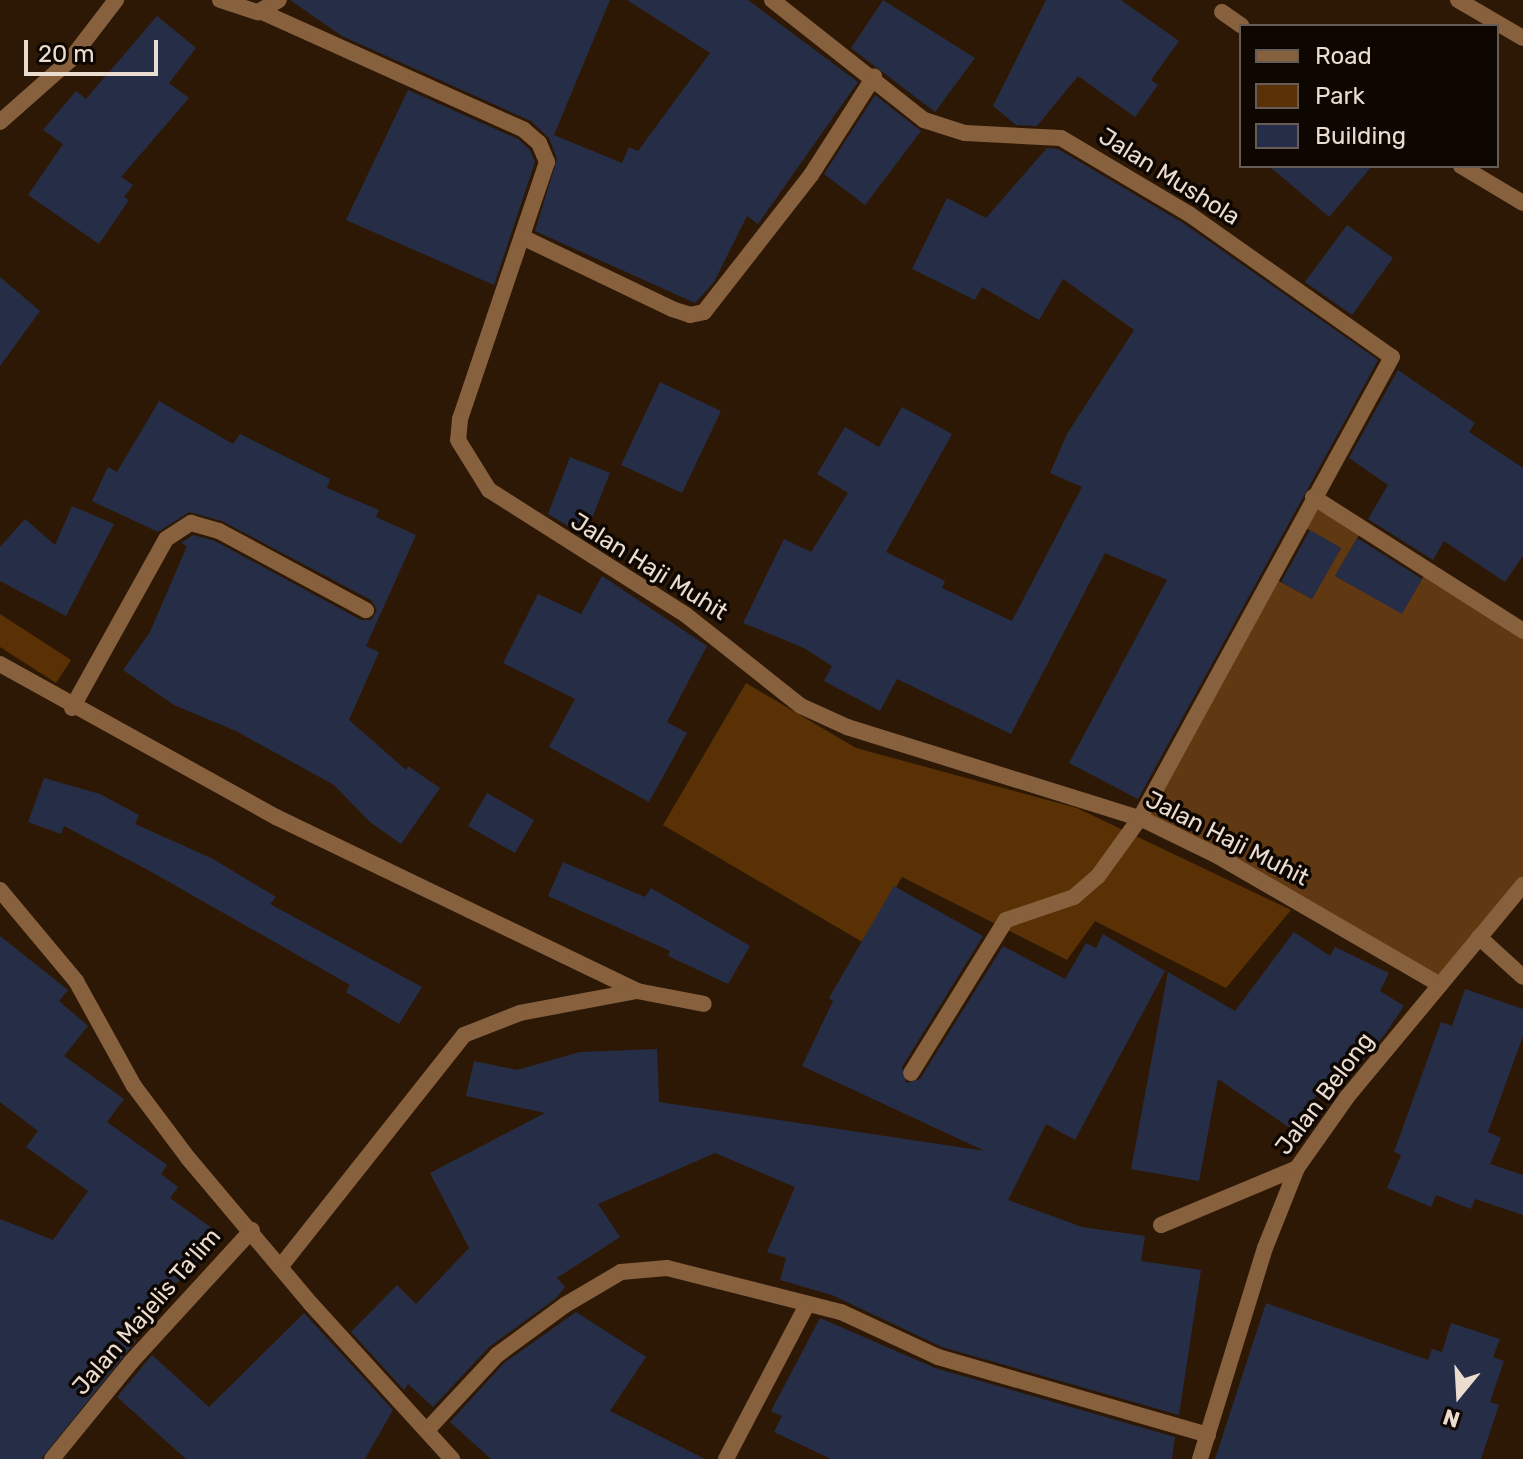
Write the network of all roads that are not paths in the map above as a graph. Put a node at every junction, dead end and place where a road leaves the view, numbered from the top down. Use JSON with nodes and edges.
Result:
{"nodes":[{"id":1,"x":116,"y":0,"type":"edge"},
{"id":2,"x":220,"y":0,"type":"edge"},
{"id":3,"x":279,"y":0,"type":"edge"},
{"id":4,"x":772,"y":0,"type":"edge"},
{"id":5,"x":1458,"y":0,"type":"edge"},
{"id":6,"x":262,"y":12,"type":"junction"},
{"id":7,"x":1222,"y":12,"type":"dead end"},
{"id":8,"x":1239,"y":24,"type":"edge"},
{"id":9,"x":1523,"y":38,"type":"edge"},
{"id":10,"x":874,"y":77,"type":"junction"},
{"id":11,"x":0,"y":122,"type":"edge"},
{"id":12,"x":1464,"y":168,"type":"edge"},
{"id":13,"x":1523,"y":203,"type":"edge"},
{"id":14,"x":522,"y":237,"type":"junction"},
{"id":15,"x":1313,"y":497,"type":"junction"},
{"id":16,"x":366,"y":610,"type":"dead end"},
{"id":17,"x":1523,"y":631,"type":"edge"},
{"id":18,"x":0,"y":664,"type":"edge"},
{"id":19,"x":72,"y":708,"type":"junction"},
{"id":20,"x":1140,"y":818,"type":"junction"},
{"id":21,"x":1523,"y":885,"type":"edge"},
{"id":22,"x":0,"y":890,"type":"edge"},
{"id":23,"x":1479,"y":937,"type":"junction"},
{"id":24,"x":1523,"y":977,"type":"edge"},
{"id":25,"x":1440,"y":985,"type":"junction"},
{"id":26,"x":637,"y":991,"type":"junction"},
{"id":27,"x":704,"y":1004,"type":"dead end"},
{"id":28,"x":911,"y":1073,"type":"dead end"},
{"id":29,"x":1297,"y":1168,"type":"junction"},
{"id":30,"x":1161,"y":1225,"type":"dead end"},
{"id":31,"x":252,"y":1230,"type":"junction"},
{"id":32,"x":280,"y":1267,"type":"junction"},
{"id":33,"x":807,"y":1305,"type":"junction"},
{"id":34,"x":429,"y":1428,"type":"junction"},
{"id":35,"x":1208,"y":1435,"type":"junction"},
{"id":36,"x":52,"y":1459,"type":"edge"},
{"id":37,"x":452,"y":1459,"type":"edge"},
{"id":38,"x":726,"y":1459,"type":"edge"},
{"id":39,"x":1200,"y":1459,"type":"edge"}],
"edges":[{"from":1,"to":11,"type":"street"},
{"from":2,"to":6,"type":"street"},
{"from":3,"to":6,"type":"street"},
{"from":4,"to":10,"type":"street","name":"Jalan Mushola"},
{"from":5,"to":9,"type":"street"},
{"from":6,"to":14,"type":"street","name":"Jalan Haji Muhit"},
{"from":7,"to":8,"type":"street"},
{"from":10,"to":14,"type":"street"},
{"from":10,"to":15,"type":"street","name":"Jalan Mushola"},
{"from":12,"to":13,"type":"street"},
{"from":14,"to":20,"type":"street","name":"Jalan Haji Muhit"},
{"from":15,"to":17,"type":"street"},
{"from":15,"to":20,"type":"street"},
{"from":16,"to":19,"type":"street"},
{"from":18,"to":19,"type":"street"},
{"from":19,"to":26,"type":"street"},
{"from":20,"to":25,"type":"street","name":"Jalan Haji Muhit"},
{"from":20,"to":28,"type":"street"},
{"from":21,"to":23,"type":"street","name":"Jalan Belong"},
{"from":22,"to":31,"type":"street","name":"Jalan Majelis Ta'lim"},
{"from":23,"to":24,"type":"street"},
{"from":23,"to":25,"type":"street","name":"Jalan Belong"},
{"from":25,"to":29,"type":"street","name":"Jalan Belong"},
{"from":26,"to":27,"type":"street"},
{"from":26,"to":32,"type":"street"},
{"from":29,"to":30,"type":"street"},
{"from":29,"to":35,"type":"street","name":"Jalan Belong"},
{"from":31,"to":32,"type":"street"},
{"from":31,"to":36,"type":"street","name":"Jalan Majelis Ta'lim"},
{"from":32,"to":34,"type":"street"},
{"from":33,"to":34,"type":"street"},
{"from":33,"to":35,"type":"street"},
{"from":33,"to":38,"type":"street"},
{"from":34,"to":37,"type":"street"},
{"from":35,"to":39,"type":"street","name":"Jalan Belong"}]}
